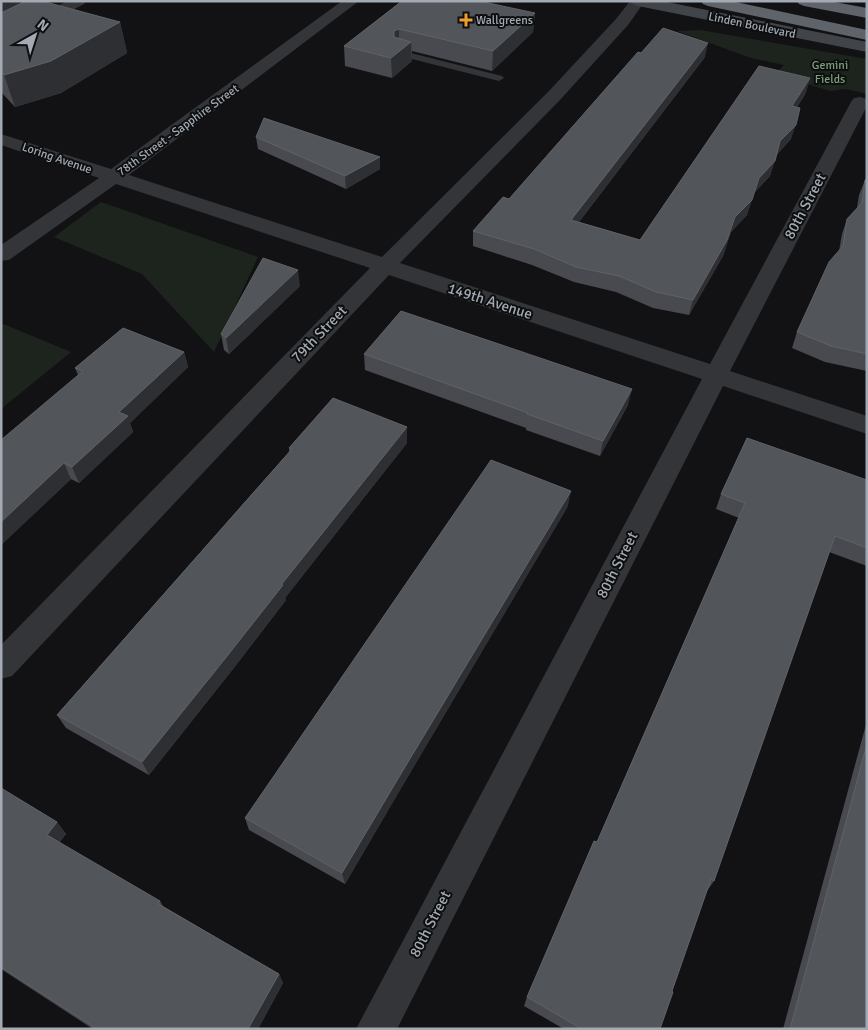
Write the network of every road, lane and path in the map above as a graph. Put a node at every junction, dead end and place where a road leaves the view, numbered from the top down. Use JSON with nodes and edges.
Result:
{"nodes":[{"id":1,"x":79,"y":1,"type":"edge"},
{"id":2,"x":352,"y":1,"type":"edge"},
{"id":3,"x":638,"y":1,"type":"edge"},
{"id":4,"x":708,"y":1,"type":"edge"},
{"id":5,"x":804,"y":1,"type":"edge"},
{"id":6,"x":867,"y":13,"type":"edge"},
{"id":7,"x":867,"y":35,"type":"edge"},
{"id":8,"x":1,"y":43,"type":"edge"},
{"id":9,"x":867,"y":47,"type":"edge"},
{"id":10,"x":399,"y":53,"type":"edge"},
{"id":11,"x":499,"y":78,"type":"dead end"},
{"id":12,"x":860,"y":102,"type":"dead end"},
{"id":13,"x":1,"y":139,"type":"edge"},
{"id":14,"x":114,"y":177,"type":"junction"},
{"id":15,"x":1,"y":255,"type":"edge"},
{"id":16,"x":384,"y":267,"type":"junction"},
{"id":17,"x":716,"y":375,"type":"junction"},
{"id":18,"x":867,"y":425,"type":"edge"},
{"id":19,"x":1,"y":666,"type":"edge"},
{"id":20,"x":376,"y":1029,"type":"edge"}],
"edges":[{"from":1,"to":8,"type":"street"},
{"from":2,"to":14,"type":"street","name":"78th Street - Sapphire Street"},
{"from":3,"to":9,"type":"street","name":"Linden Boulevard"},
{"from":3,"to":16,"type":"street","name":"79th Street"},
{"from":4,"to":7,"type":"highway","name":"Linden Boulevard"},
{"from":5,"to":6,"type":"highway"},
{"from":10,"to":11,"type":"lane"},
{"from":12,"to":17,"type":"street","name":"80th Street"},
{"from":13,"to":14,"type":"street","name":"Loring Avenue"},
{"from":14,"to":15,"type":"street","name":"78th Street - Sapphire Street"},
{"from":14,"to":16,"type":"street","name":"149th Avenue"},
{"from":16,"to":17,"type":"street","name":"149th Avenue"},
{"from":16,"to":19,"type":"street","name":"79th Street"},
{"from":17,"to":18,"type":"street","name":"149th Avenue"},
{"from":17,"to":20,"type":"street","name":"80th Street"}]}
